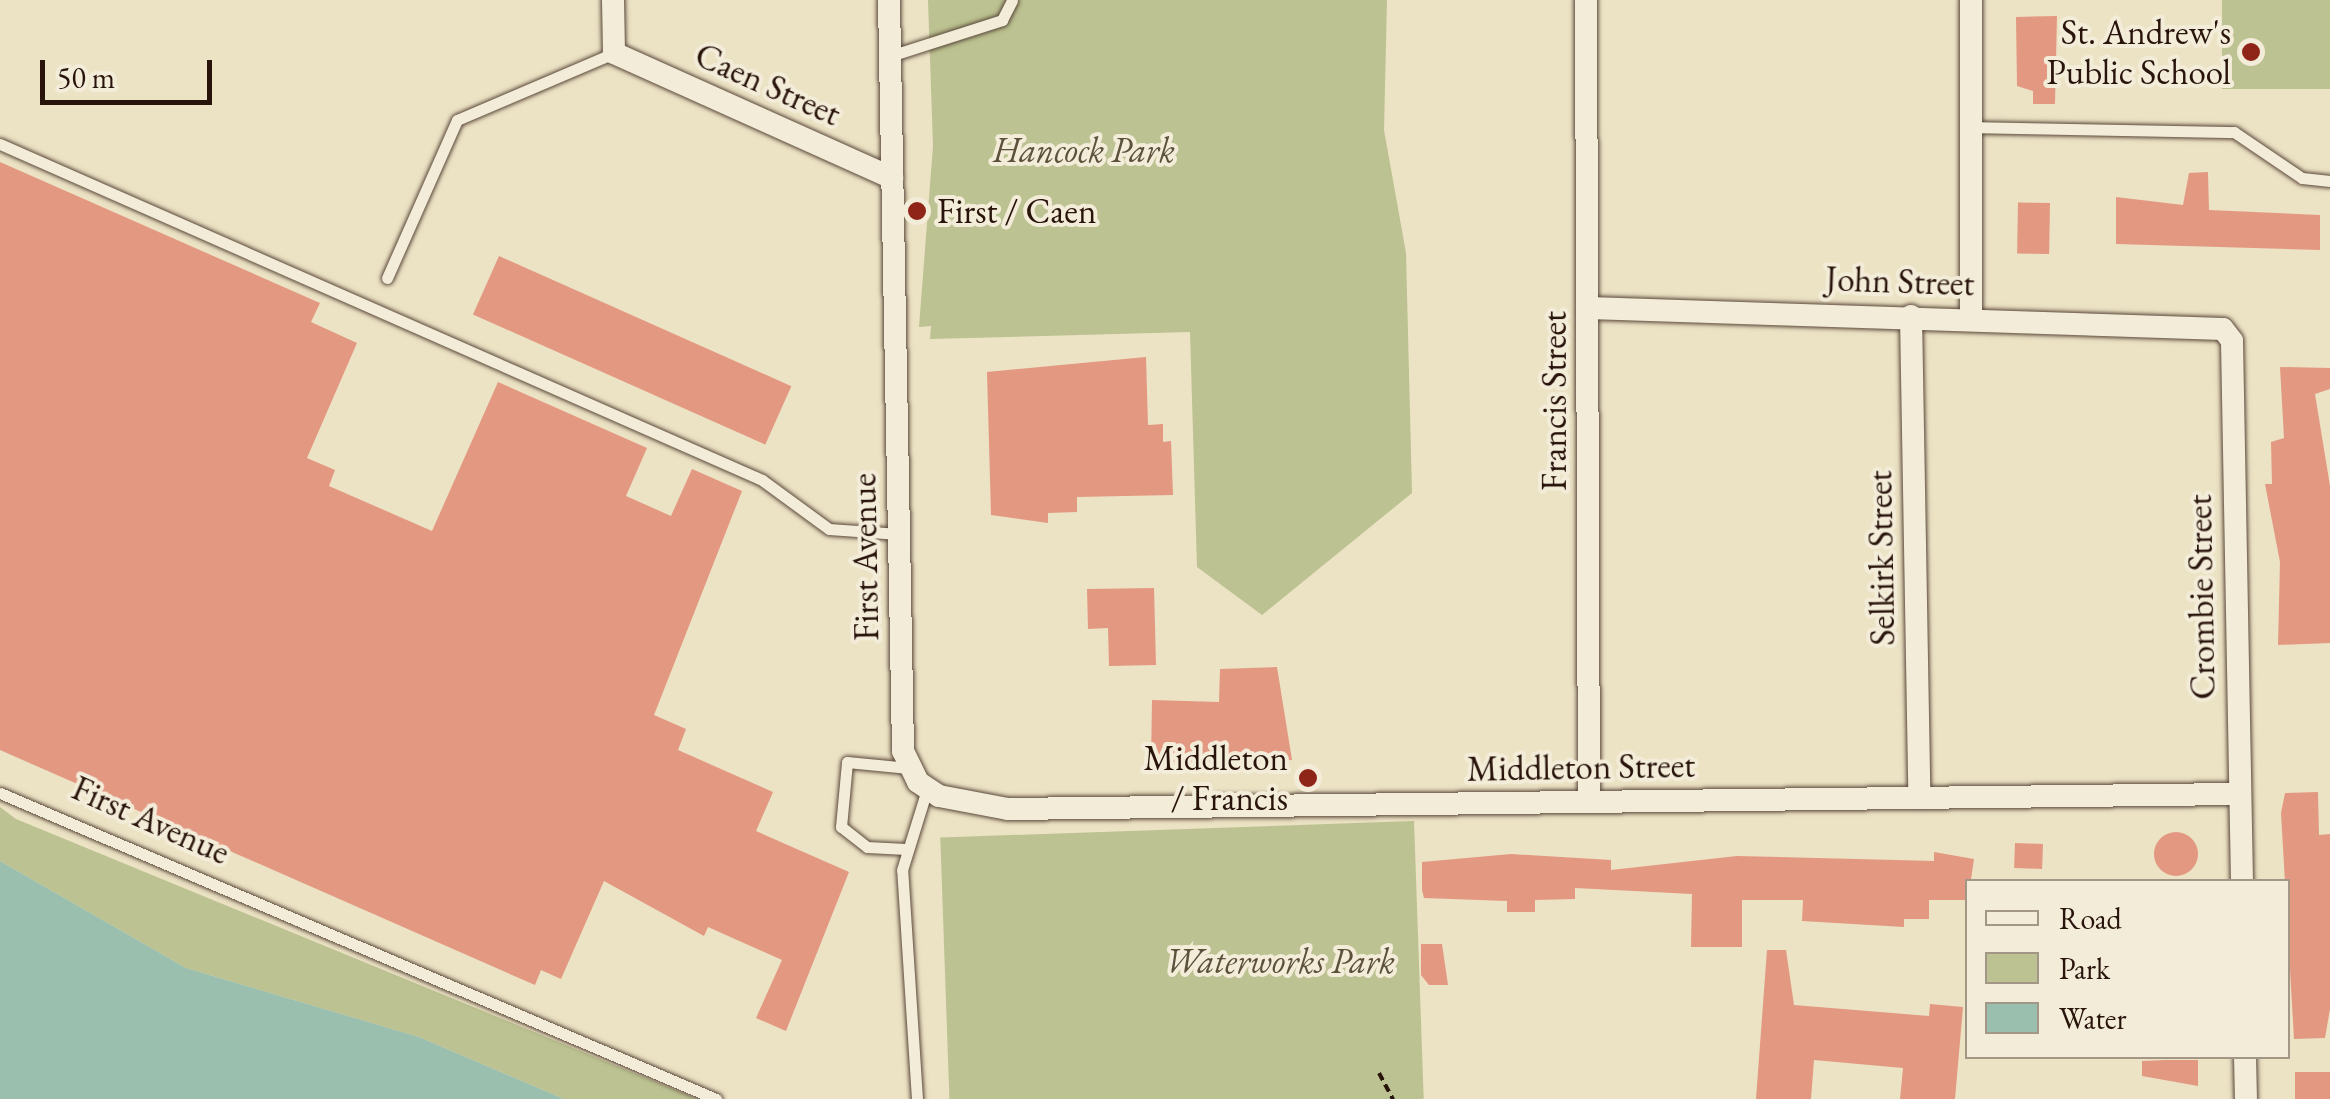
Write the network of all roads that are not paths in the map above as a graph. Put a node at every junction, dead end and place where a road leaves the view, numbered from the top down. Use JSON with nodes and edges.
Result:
{"nodes":[{"id":1,"x":613,"y":0,"type":"edge"},
{"id":2,"x":888,"y":0,"type":"edge"},
{"id":3,"x":1012,"y":0,"type":"edge"},
{"id":4,"x":1586,"y":0,"type":"edge"},
{"id":5,"x":1970,"y":0,"type":"edge"},
{"id":6,"x":614,"y":53,"type":"junction"},
{"id":7,"x":890,"y":56,"type":"junction"},
{"id":8,"x":1972,"y":127,"type":"junction"},
{"id":9,"x":0,"y":144,"type":"edge"},
{"id":10,"x":892,"y":178,"type":"junction"},
{"id":11,"x":2330,"y":181,"type":"edge"},
{"id":12,"x":387,"y":278,"type":"dead end"},
{"id":13,"x":1588,"y":308,"type":"junction"},
{"id":14,"x":1911,"y":316,"type":"junction"},
{"id":15,"x":1971,"y":318,"type":"junction"},
{"id":16,"x":2209,"y":324,"type":"joint"},
{"id":17,"x":900,"y":534,"type":"junction"},
{"id":18,"x":908,"y":768,"type":"junction"},
{"id":19,"x":927,"y":789,"type":"junction"},
{"id":20,"x":0,"y":792,"type":"edge"},
{"id":21,"x":2240,"y":794,"type":"junction"},
{"id":22,"x":1919,"y":798,"type":"junction"},
{"id":23,"x":1589,"y":802,"type":"junction"},
{"id":24,"x":906,"y":849,"type":"junction"},
{"id":25,"x":2242,"y":879,"type":"edge"},
{"id":26,"x":2245,"y":1059,"type":"edge"},
{"id":27,"x":716,"y":1099,"type":"edge"},
{"id":28,"x":917,"y":1099,"type":"edge"},
{"id":29,"x":2246,"y":1099,"type":"edge"}],
"edges":[{"from":1,"to":6,"type":"street"},
{"from":2,"to":7,"type":"street","name":"First Avenue"},
{"from":3,"to":7,"type":"lane"},
{"from":4,"to":13,"type":"street","name":"Francis Street"},
{"from":5,"to":8,"type":"street"},
{"from":6,"to":10,"type":"street","name":"Caen Street"},
{"from":6,"to":12,"type":"lane"},
{"from":7,"to":10,"type":"street","name":"First Avenue"},
{"from":8,"to":11,"type":"lane"},
{"from":8,"to":15,"type":"street"},
{"from":9,"to":17,"type":"lane"},
{"from":10,"to":17,"type":"street","name":"First Avenue"},
{"from":13,"to":14,"type":"street","name":"John Street"},
{"from":13,"to":23,"type":"street","name":"Francis Street"},
{"from":14,"to":15,"type":"street","name":"John Street"},
{"from":14,"to":22,"type":"street","name":"Selkirk Street"},
{"from":15,"to":16,"type":"street","name":"John Street"},
{"from":16,"to":21,"type":"street","name":"Crombie Street"},
{"from":17,"to":18,"type":"street","name":"First Avenue"},
{"from":18,"to":19,"type":"street"},
{"from":18,"to":24,"type":"lane"},
{"from":19,"to":23,"type":"street","name":"Middleton Street"},
{"from":19,"to":24,"type":"lane"},
{"from":20,"to":27,"type":"lane","name":"First Avenue"},
{"from":21,"to":22,"type":"street","name":"Middleton Street"},
{"from":21,"to":25,"type":"street","name":"Crombie Street"},
{"from":22,"to":23,"type":"street","name":"Middleton Street"},
{"from":24,"to":28,"type":"lane"},
{"from":26,"to":29,"type":"street"}]}
